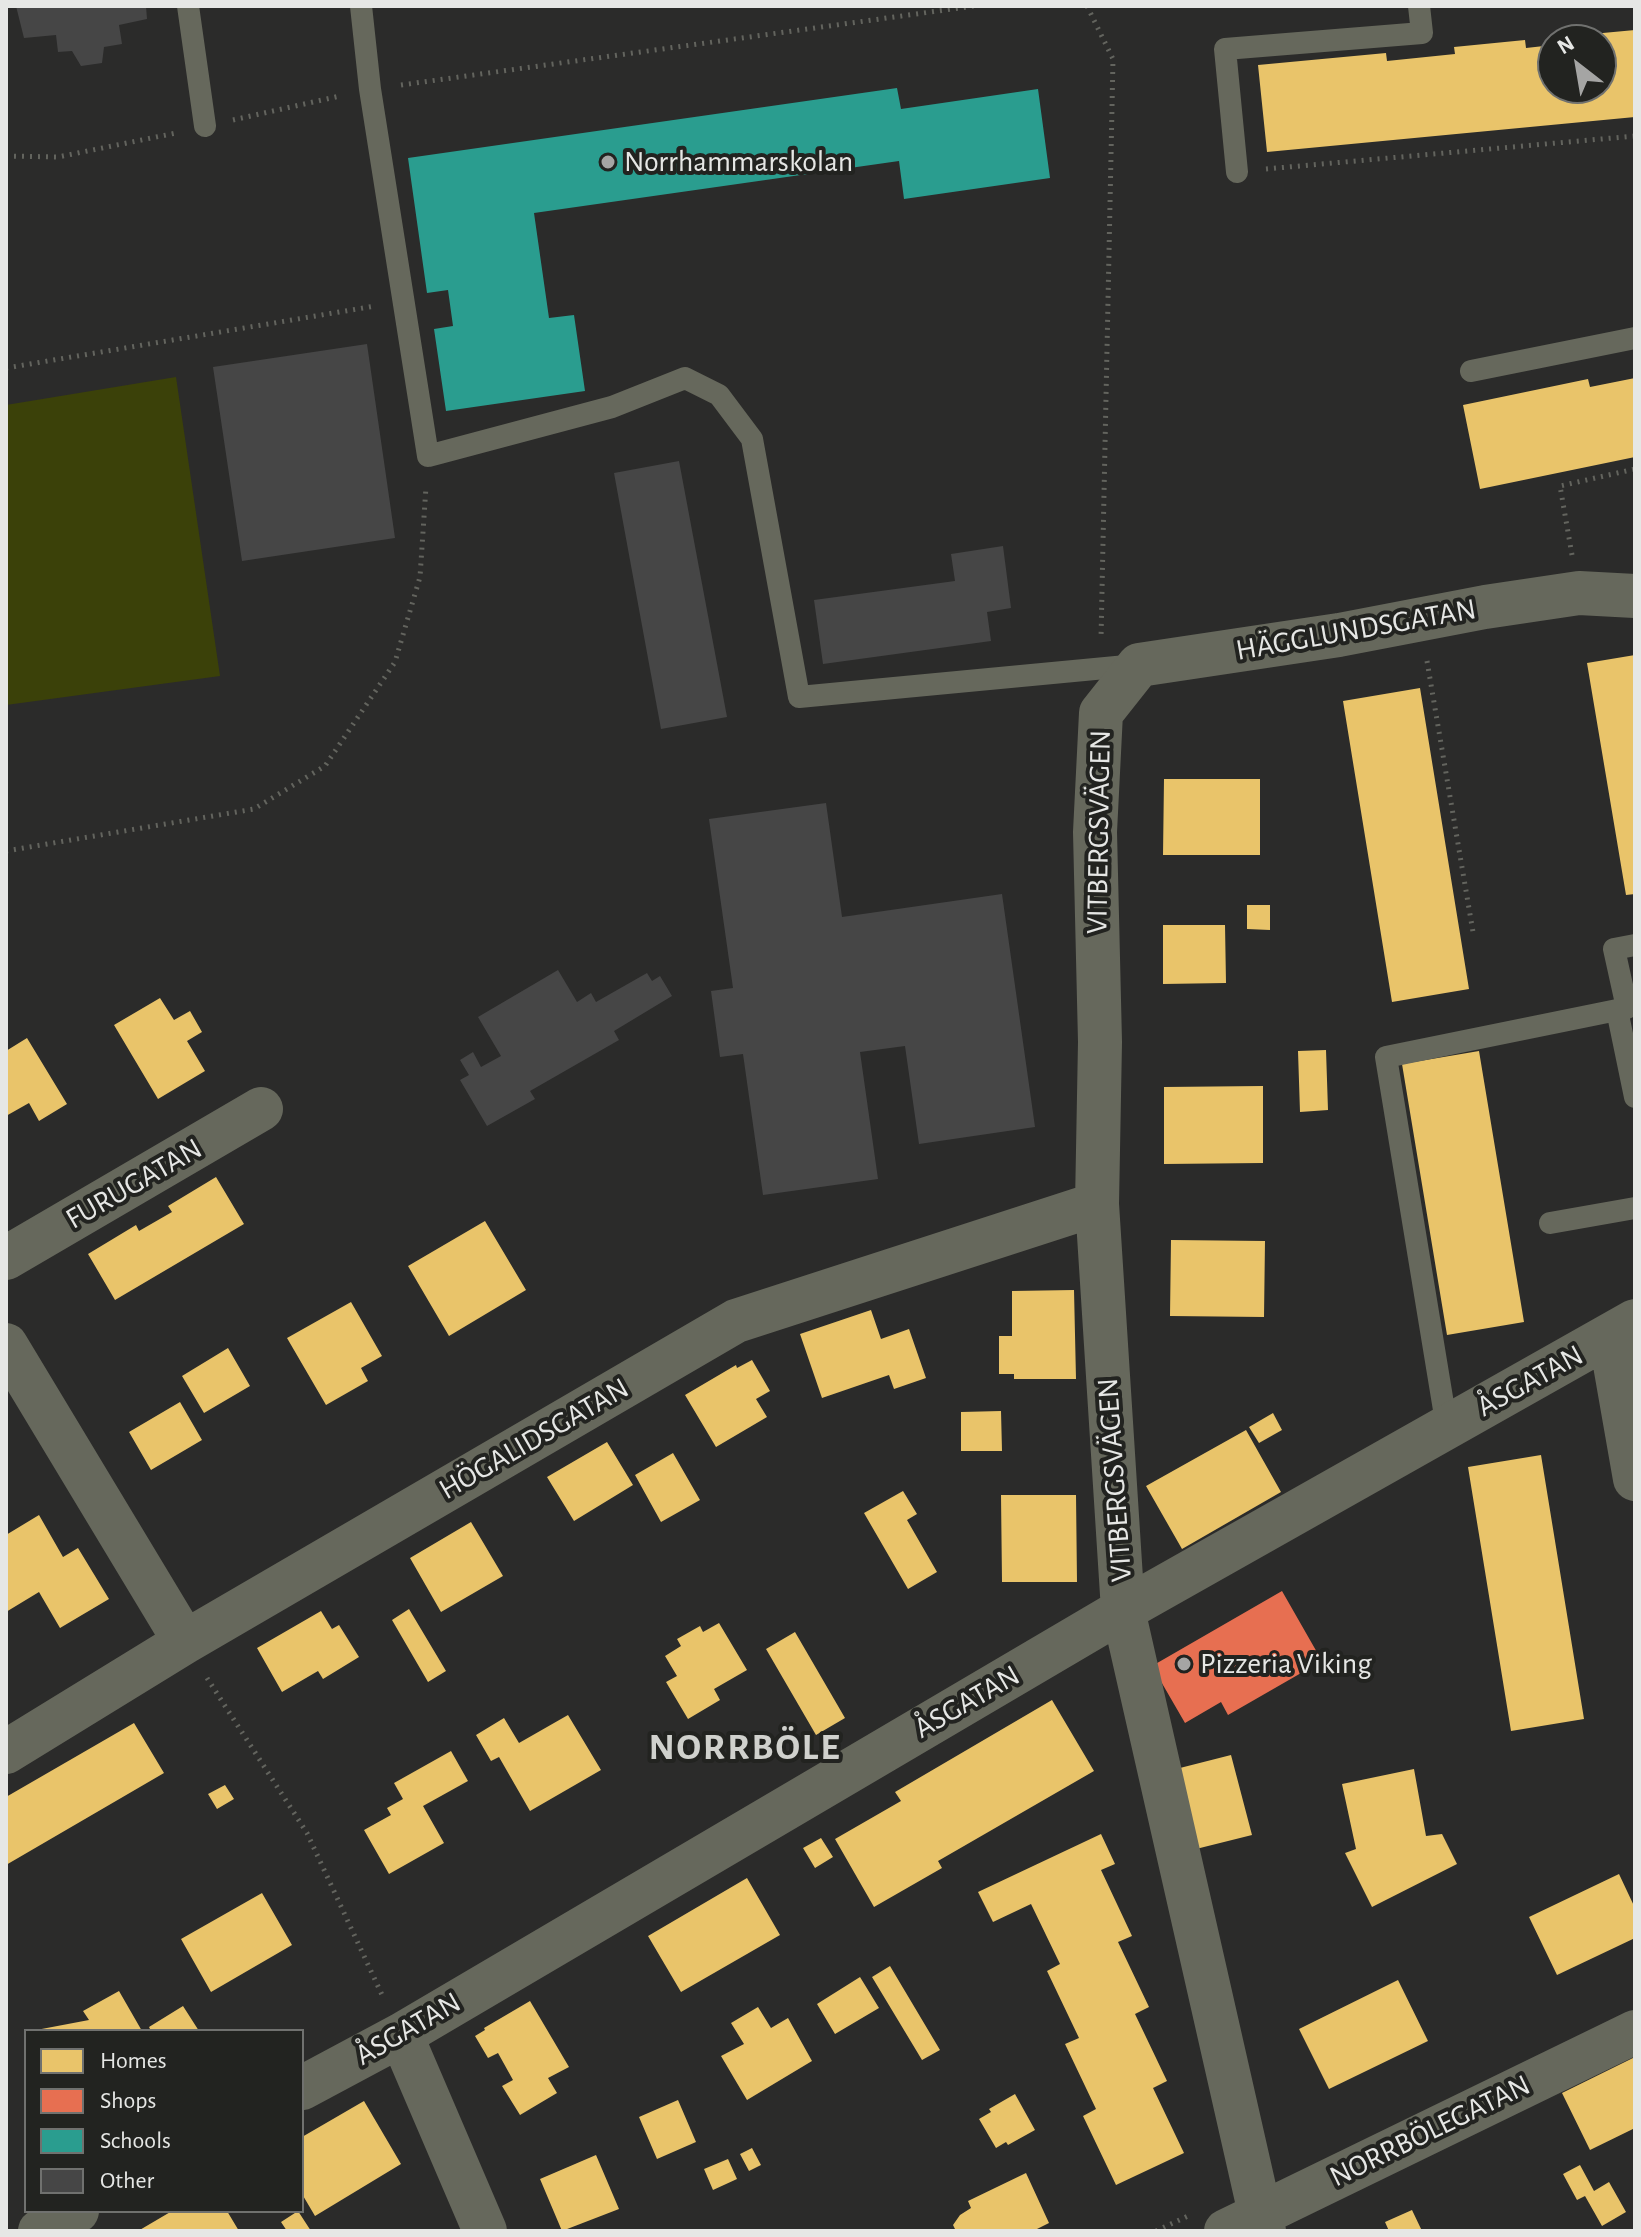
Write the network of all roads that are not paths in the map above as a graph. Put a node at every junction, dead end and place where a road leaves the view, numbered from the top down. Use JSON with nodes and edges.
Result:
{"nodes":[{"id":1,"x":188,"y":6,"type":"edge"},
{"id":2,"x":361,"y":6,"type":"edge"},
{"id":3,"x":1419,"y":6,"type":"edge"},
{"id":4,"x":205,"y":126,"type":"road end"},
{"id":5,"x":1237,"y":172,"type":"road end"},
{"id":6,"x":1635,"y":338,"type":"edge"},
{"id":7,"x":1471,"y":371,"type":"dead end"},
{"id":8,"x":1635,"y":596,"type":"edge"},
{"id":9,"x":1120,"y":659,"type":"junction"},
{"id":10,"x":1635,"y":945,"type":"edge"},
{"id":11,"x":1617,"y":1010,"type":"junction"},
{"id":12,"x":1635,"y":1097,"type":"edge"},
{"id":13,"x":261,"y":1109,"type":"dead end"},
{"id":14,"x":1097,"y":1204,"type":"junction"},
{"id":15,"x":1635,"y":1208,"type":"edge"},
{"id":16,"x":1550,"y":1223,"type":"dead end"},
{"id":17,"x":6,"y":1258,"type":"edge"},
{"id":18,"x":1622,"y":1329,"type":"edge"},
{"id":19,"x":6,"y":1345,"type":"edge"},
{"id":20,"x":1447,"y":1428,"type":"junction"},
{"id":21,"x":1635,"y":1479,"type":"edge"},
{"id":22,"x":1123,"y":1610,"type":"junction"},
{"id":23,"x":185,"y":1642,"type":"junction"},
{"id":24,"x":6,"y":1752,"type":"edge"},
{"id":25,"x":1635,"y":2032,"type":"edge"},
{"id":26,"x":401,"y":2035,"type":"junction"},
{"id":27,"x":304,"y":2087,"type":"edge"},
{"id":28,"x":73,"y":2213,"type":"edge"},
{"id":29,"x":1250,"y":2225,"type":"edge"},
{"id":30,"x":40,"y":2231,"type":"edge"},
{"id":31,"x":485,"y":2231,"type":"edge"}],
"edges":[{"from":1,"to":4,"type":"lane"},
{"from":2,"to":9,"type":"lane"},
{"from":3,"to":5,"type":"lane"},
{"from":6,"to":7,"type":"lane"},
{"from":8,"to":9,"type":"street","name":"HÄGGLUNDSGATAN"},
{"from":9,"to":14,"type":"street","name":"VITBERGSVÄGEN"},
{"from":10,"to":11,"type":"lane"},
{"from":11,"to":12,"type":"lane"},
{"from":11,"to":20,"type":"lane"},
{"from":13,"to":17,"type":"street","name":"FURUGATAN"},
{"from":14,"to":22,"type":"street","name":"VITBERGSVÄGEN"},
{"from":14,"to":23,"type":"street","name":"HÖGALIDSGATAN"},
{"from":15,"to":16,"type":"lane"},
{"from":18,"to":20,"type":"street","name":"ÅSGATAN"},
{"from":18,"to":21,"type":"street"},
{"from":19,"to":23,"type":"street"},
{"from":20,"to":22,"type":"street","name":"ÅSGATAN"},
{"from":22,"to":26,"type":"street","name":"ÅSGATAN"},
{"from":22,"to":29,"type":"street","name":"VITBERGSVÄGEN"},
{"from":23,"to":24,"type":"street","name":"HÖGALIDSGATAN"},
{"from":25,"to":29,"type":"street","name":"NORRBÖLEGATAN"},
{"from":26,"to":27,"type":"street","name":"ÅSGATAN"},
{"from":26,"to":31,"type":"street"},
{"from":28,"to":30,"type":"street"}]}
